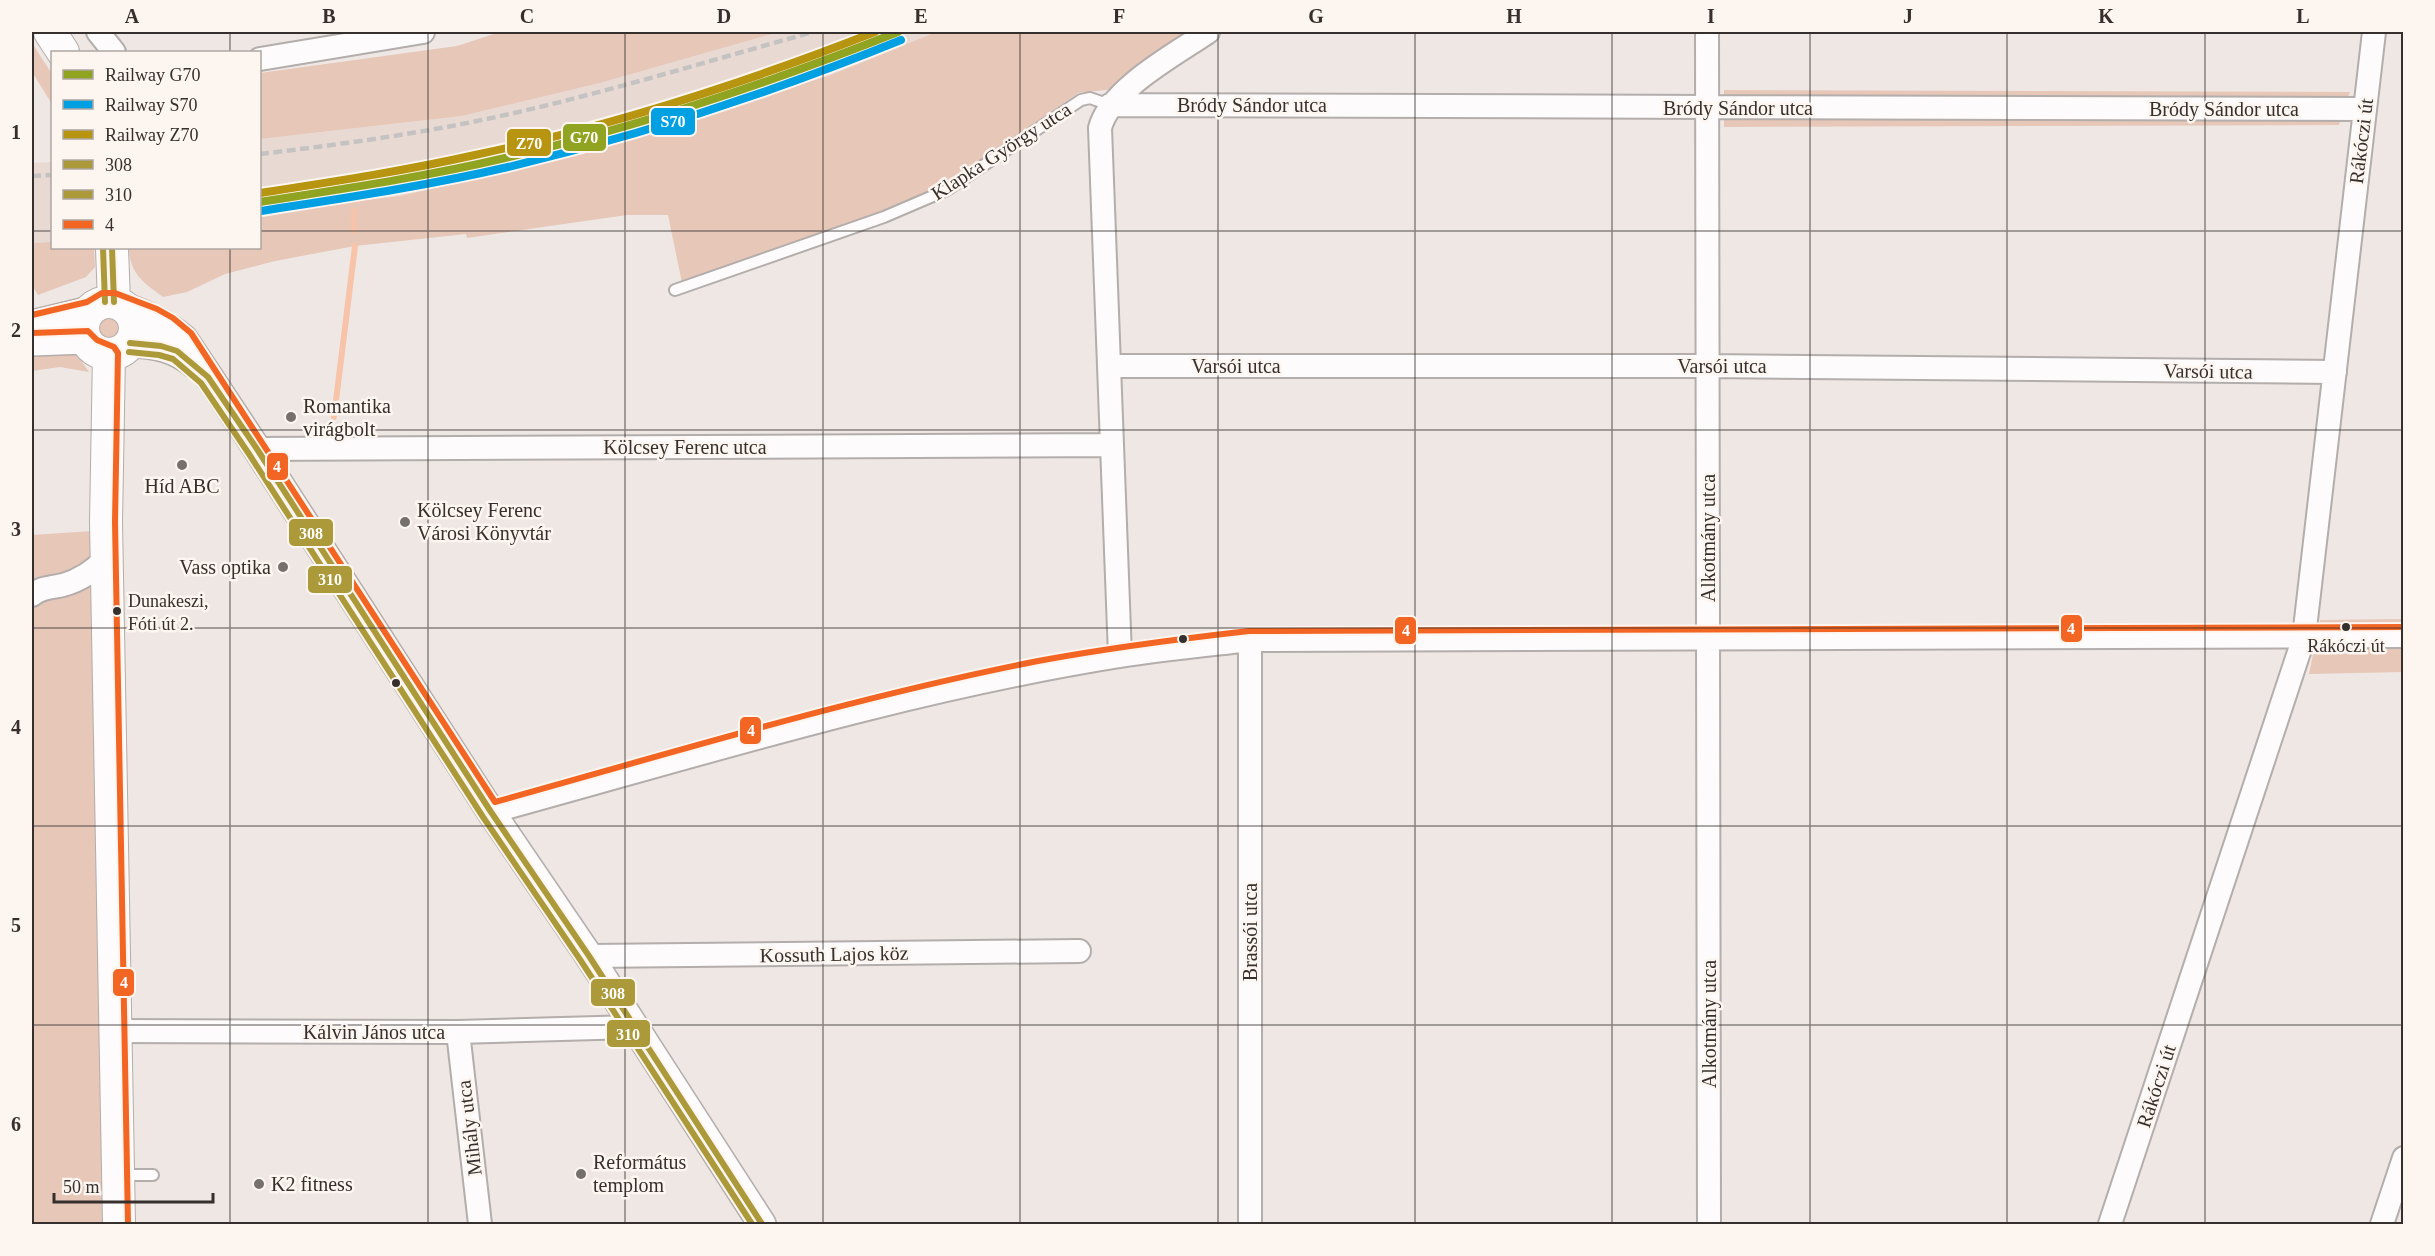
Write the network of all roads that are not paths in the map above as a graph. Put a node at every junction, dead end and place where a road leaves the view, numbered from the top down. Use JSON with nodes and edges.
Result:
{"nodes":[{"id":1,"x":50,"y":32,"type":"edge"},
{"id":2,"x":98,"y":32,"type":"edge"},
{"id":3,"x":423,"y":32,"type":"edge"},
{"id":4,"x":1208,"y":32,"type":"edge"},
{"id":5,"x":1707,"y":32,"type":"edge"},
{"id":6,"x":2374,"y":32,"type":"edge"},
{"id":7,"x":62,"y":51,"type":"edge"},
{"id":8,"x":113,"y":51,"type":"edge"},
{"id":9,"x":261,"y":59,"type":"edge"},
{"id":10,"x":1110,"y":105,"type":"junction"},
{"id":11,"x":1707,"y":108,"type":"junction"},
{"id":12,"x":2365,"y":109,"type":"junction"},
{"id":13,"x":112,"y":256,"type":"edge"},
{"id":14,"x":675,"y":290,"type":"dead end"},
{"id":15,"x":110,"y":306,"type":"junction"},
{"id":16,"x":32,"y":324,"type":"edge"},
{"id":17,"x":32,"y":342,"type":"edge"},
{"id":18,"x":108,"y":346,"type":"junction"},
{"id":19,"x":1109,"y":366,"type":"junction"},
{"id":20,"x":1708,"y":366,"type":"junction"},
{"id":21,"x":2335,"y":372,"type":"junction"},
{"id":22,"x":208,"y":377,"type":"junction"},
{"id":23,"x":1112,"y":445,"type":"junction"},
{"id":24,"x":257,"y":449,"type":"junction"},
{"id":25,"x":106,"y":558,"type":"junction"},
{"id":26,"x":32,"y":595,"type":"edge"},
{"id":27,"x":2403,"y":636,"type":"edge"},
{"id":28,"x":2304,"y":637,"type":"junction"},
{"id":29,"x":1708,"y":638,"type":"junction"},
{"id":30,"x":1250,"y":640,"type":"junction"},
{"id":31,"x":1120,"y":656,"type":"junction"},
{"id":32,"x":491,"y":812,"type":"junction"},
{"id":33,"x":1079,"y":951,"type":"dead end"},
{"id":34,"x":589,"y":956,"type":"junction"},
{"id":35,"x":633,"y":1027,"type":"junction"},
{"id":36,"x":115,"y":1031,"type":"junction"},
{"id":37,"x":458,"y":1032,"type":"junction"},
{"id":38,"x":2403,"y":1158,"type":"edge"},
{"id":39,"x":118,"y":1175,"type":"junction"},
{"id":40,"x":153,"y":1175,"type":"dead end"},
{"id":41,"x":119,"y":1224,"type":"edge"},
{"id":42,"x":480,"y":1224,"type":"edge"},
{"id":43,"x":762,"y":1224,"type":"edge"},
{"id":44,"x":1250,"y":1224,"type":"edge"},
{"id":45,"x":1709,"y":1224,"type":"edge"},
{"id":46,"x":2110,"y":1224,"type":"edge"},
{"id":47,"x":2382,"y":1224,"type":"edge"}],
"edges":[{"from":1,"to":7,"type":"main road"},
{"from":2,"to":8,"type":"street"},
{"from":3,"to":9,"type":"street"},
{"from":4,"to":10,"type":"street"},
{"from":5,"to":11,"type":"street","name":"Alkotmány utca"},
{"from":6,"to":12,"type":"street","name":"Rákóczi út"},
{"from":10,"to":11,"type":"street","name":"Bródy Sándor utca"},
{"from":10,"to":14,"type":"lane","name":"Klapka György utca"},
{"from":10,"to":19,"type":"street"},
{"from":11,"to":12,"type":"street","name":"Bródy Sándor utca"},
{"from":11,"to":20,"type":"street","name":"Alkotmány utca"},
{"from":12,"to":21,"type":"street","name":"Rákóczi út"},
{"from":13,"to":15,"type":"main road"},
{"from":15,"to":16,"type":"street"},
{"from":15,"to":18,"type":"main road"},
{"from":15,"to":18,"type":"main road"},
{"from":15,"to":22,"type":"street"},
{"from":17,"to":18,"type":"street"},
{"from":18,"to":22,"type":"street"},
{"from":18,"to":25,"type":"main road"},
{"from":19,"to":20,"type":"street","name":"Varsói utca"},
{"from":19,"to":23,"type":"street"},
{"from":20,"to":21,"type":"street","name":"Varsói utca"},
{"from":20,"to":29,"type":"street","name":"Alkotmány utca"},
{"from":21,"to":28,"type":"street","name":"Rákóczi út"},
{"from":22,"to":24,"type":"street"},
{"from":23,"to":24,"type":"street","name":"Kölcsey Ferenc utca"},
{"from":23,"to":31,"type":"street"},
{"from":24,"to":32,"type":"street"},
{"from":25,"to":26,"type":"street"},
{"from":25,"to":36,"type":"main road"},
{"from":27,"to":28,"type":"street"},
{"from":28,"to":29,"type":"street"},
{"from":28,"to":46,"type":"street","name":"Rákóczi út"},
{"from":29,"to":30,"type":"street"},
{"from":29,"to":45,"type":"street","name":"Alkotmány utca"},
{"from":30,"to":31,"type":"street"},
{"from":30,"to":44,"type":"street","name":"Brassói utca"},
{"from":31,"to":32,"type":"street"},
{"from":32,"to":34,"type":"street"},
{"from":33,"to":34,"type":"street","name":"Kossuth Lajos köz"},
{"from":34,"to":35,"type":"street"},
{"from":35,"to":37,"type":"street","name":"Kálvin János utca"},
{"from":35,"to":43,"type":"street"},
{"from":36,"to":37,"type":"street","name":"Kálvin János utca"},
{"from":36,"to":39,"type":"main road"},
{"from":37,"to":42,"type":"street","name":"Mihály utca"},
{"from":38,"to":47,"type":"street"},
{"from":39,"to":40,"type":"lane"},
{"from":39,"to":41,"type":"main road"}]}
